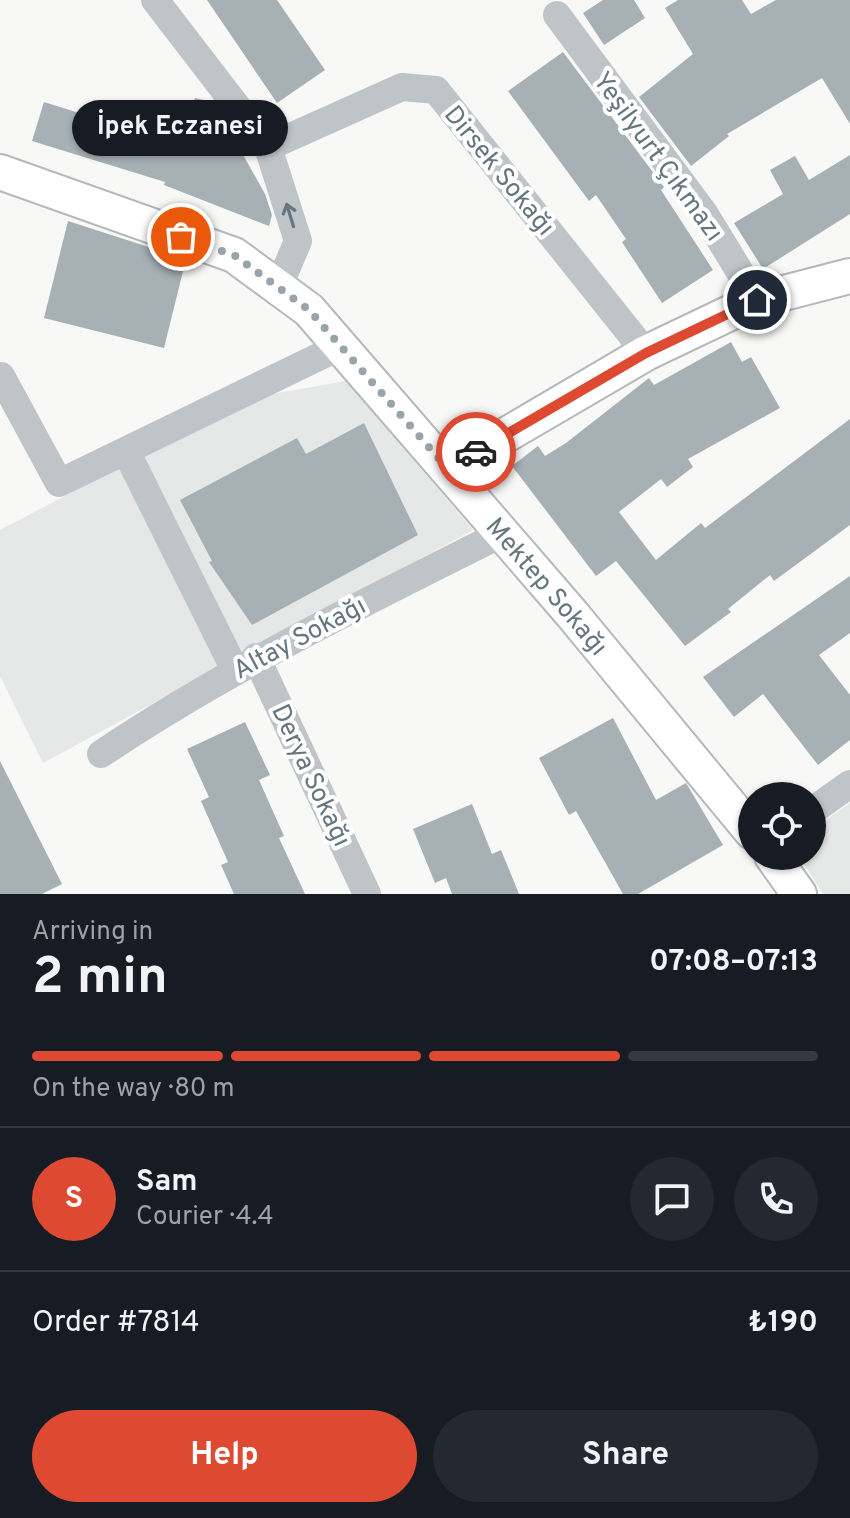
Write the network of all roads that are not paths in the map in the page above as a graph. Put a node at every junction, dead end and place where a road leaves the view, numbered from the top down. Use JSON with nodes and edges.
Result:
{"nodes":[{"id":1,"x":155,"y":0,"type":"edge"},
{"id":2,"x":557,"y":15,"type":"dead end"},
{"id":3,"x":268,"y":147,"type":"junction"},
{"id":4,"x":0,"y":172,"type":"edge"},
{"id":5,"x":850,"y":276,"type":"edge"},
{"id":6,"x":278,"y":288,"type":"junction"},
{"id":7,"x":757,"y":300,"type":"junction"},
{"id":8,"x":341,"y":346,"type":"junction"},
{"id":9,"x":646,"y":353,"type":"junction"},
{"id":10,"x":1,"y":376,"type":"edge"},
{"id":11,"x":126,"y":451,"type":"junction"},
{"id":12,"x":448,"y":469,"type":"junction"},
{"id":13,"x":503,"y":533,"type":"junction"},
{"id":14,"x":245,"y":663,"type":"junction"},
{"id":15,"x":101,"y":754,"type":"dead end"},
{"id":16,"x":850,"y":784,"type":"edge"},
{"id":17,"x":826,"y":801,"type":"edge"},
{"id":18,"x":738,"y":815,"type":"edge"},
{"id":19,"x":782,"y":870,"type":"edge"},
{"id":20,"x":367,"y":894,"type":"edge"},
{"id":21,"x":799,"y":894,"type":"edge"}],
"edges":[{"from":1,"to":3,"type":"street"},
{"from":2,"to":7,"type":"street","name":"Yeşilyurt Çıkmazı"},
{"from":6,"to":3,"type":"street","one_way":true},
{"from":3,"to":9,"type":"street","name":"Dirsek Sokağı"},
{"from":4,"to":6,"type":"main road","name":"Mektep Sokağı"},
{"from":5,"to":7,"type":"main road"},
{"from":6,"to":8,"type":"main road","name":"Mektep Sokağı"},
{"from":7,"to":9,"type":"main road"},
{"from":8,"to":11,"type":"street"},
{"from":8,"to":12,"type":"main road","name":"Mektep Sokağı"},
{"from":9,"to":12,"type":"main road"},
{"from":10,"to":11,"type":"street"},
{"from":11,"to":14,"type":"street","name":"Derya Sokağı"},
{"from":12,"to":13,"type":"main road","name":"Mektep Sokağı"},
{"from":13,"to":14,"type":"street","name":"Altay Sokağı"},
{"from":13,"to":18,"type":"main road","name":"Mektep Sokağı"},
{"from":14,"to":15,"type":"street","name":"Altay Sokağı"},
{"from":14,"to":20,"type":"street","name":"Derya Sokağı"},
{"from":16,"to":17,"type":"street"},
{"from":19,"to":21,"type":"main road"}]}
